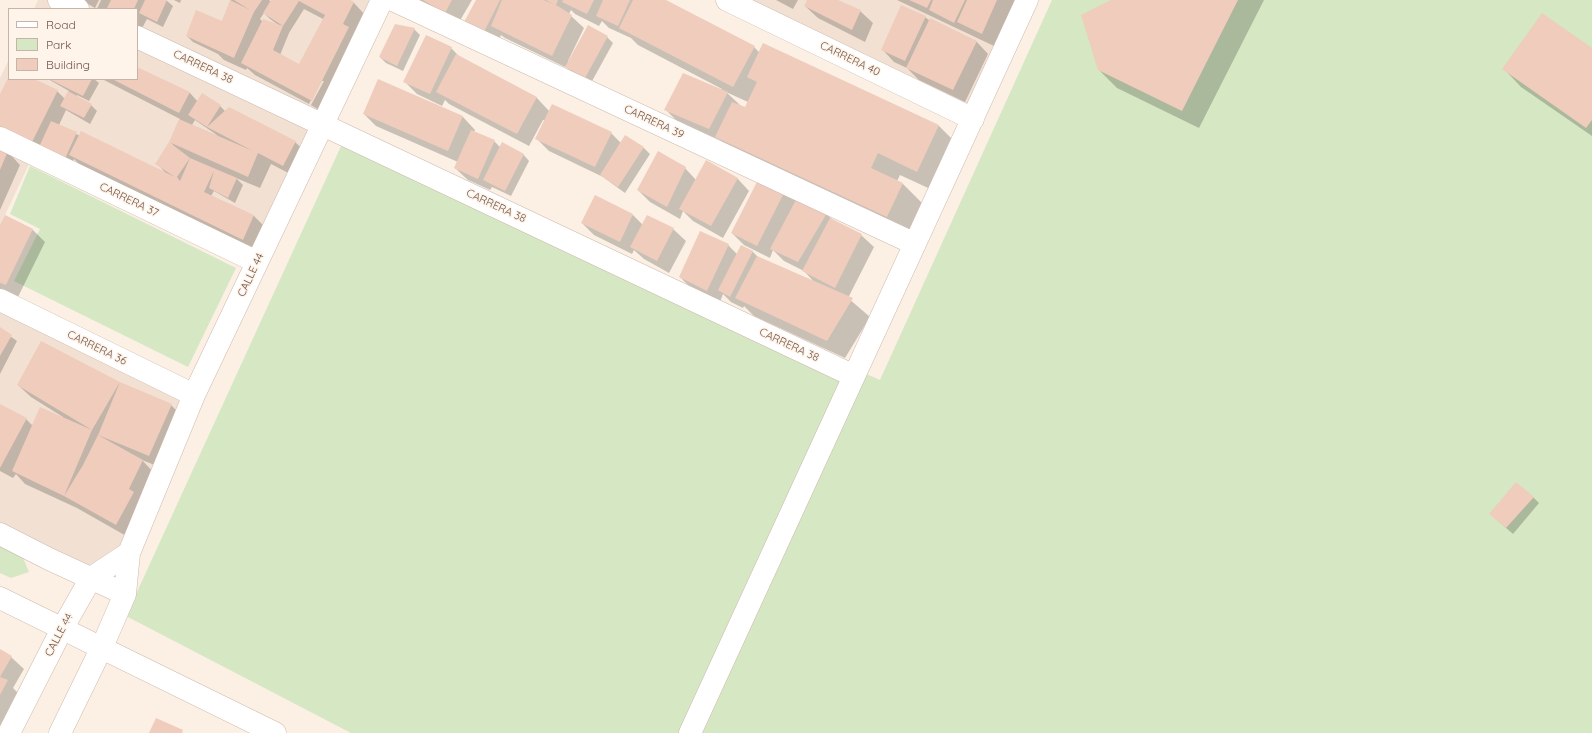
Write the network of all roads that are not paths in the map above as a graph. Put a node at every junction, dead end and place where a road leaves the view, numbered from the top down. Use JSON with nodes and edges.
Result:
{"nodes":[{"id":1,"x":59,"y":0,"type":"edge"},
{"id":2,"x":382,"y":0,"type":"edge"},
{"id":3,"x":393,"y":0,"type":"edge"},
{"id":4,"x":727,"y":0,"type":"edge"},
{"id":5,"x":1028,"y":0,"type":"edge"},
{"id":6,"x":76,"y":8,"type":"edge"},
{"id":7,"x":138,"y":36,"type":"edge"},
{"id":8,"x":973,"y":119,"type":"junction"},
{"id":9,"x":323,"y":124,"type":"junction"},
{"id":10,"x":0,"y":138,"type":"edge"},
{"id":11,"x":915,"y":244,"type":"junction"},
{"id":12,"x":257,"y":262,"type":"junction"},
{"id":13,"x":0,"y":300,"type":"edge"},
{"id":14,"x":854,"y":376,"type":"junction"},
{"id":15,"x":194,"y":395,"type":"junction"},
{"id":16,"x":0,"y":534,"type":"edge"},
{"id":17,"x":129,"y":553,"type":"junction"},
{"id":18,"x":91,"y":578,"type":"junction"},
{"id":19,"x":125,"y":594,"type":"junction"},
{"id":20,"x":0,"y":598,"type":"edge"},
{"id":21,"x":62,"y":629,"type":"junction"},
{"id":22,"x":102,"y":647,"type":"junction"},
{"id":23,"x":9,"y":733,"type":"edge"},
{"id":24,"x":60,"y":733,"type":"edge"},
{"id":25,"x":275,"y":733,"type":"edge"},
{"id":26,"x":690,"y":733,"type":"edge"}],
"edges":[{"from":1,"to":6,"type":"street"},
{"from":2,"to":9,"type":"street","name":"CALLE 44"},
{"from":3,"to":11,"type":"street","name":"CARRERA 39"},
{"from":4,"to":8,"type":"street","name":"CARRERA 40"},
{"from":5,"to":8,"type":"street"},
{"from":7,"to":9,"type":"street","name":"CARRERA 38"},
{"from":8,"to":11,"type":"street"},
{"from":9,"to":12,"type":"street","name":"CALLE 44"},
{"from":9,"to":14,"type":"street","name":"CARRERA 38"},
{"from":10,"to":12,"type":"street","name":"CARRERA 37"},
{"from":11,"to":14,"type":"street"},
{"from":12,"to":15,"type":"street","name":"CALLE 44"},
{"from":13,"to":15,"type":"street","name":"CARRERA 36"},
{"from":14,"to":26,"type":"street"},
{"from":15,"to":17,"type":"street","name":"CALLE 44"},
{"from":16,"to":18,"type":"street"},
{"from":17,"to":18,"type":"street","name":"CALLE 44"},
{"from":17,"to":19,"type":"street","name":"CALLE 44"},
{"from":18,"to":19,"type":"street"},
{"from":18,"to":21,"type":"street","name":"CALLE 44"},
{"from":19,"to":22,"type":"street","name":"CALLE 44"},
{"from":20,"to":21,"type":"street"},
{"from":21,"to":22,"type":"street"},
{"from":21,"to":23,"type":"street","name":"CALLE 44"},
{"from":22,"to":24,"type":"street","name":"CALLE 44"},
{"from":22,"to":25,"type":"street"}]}
